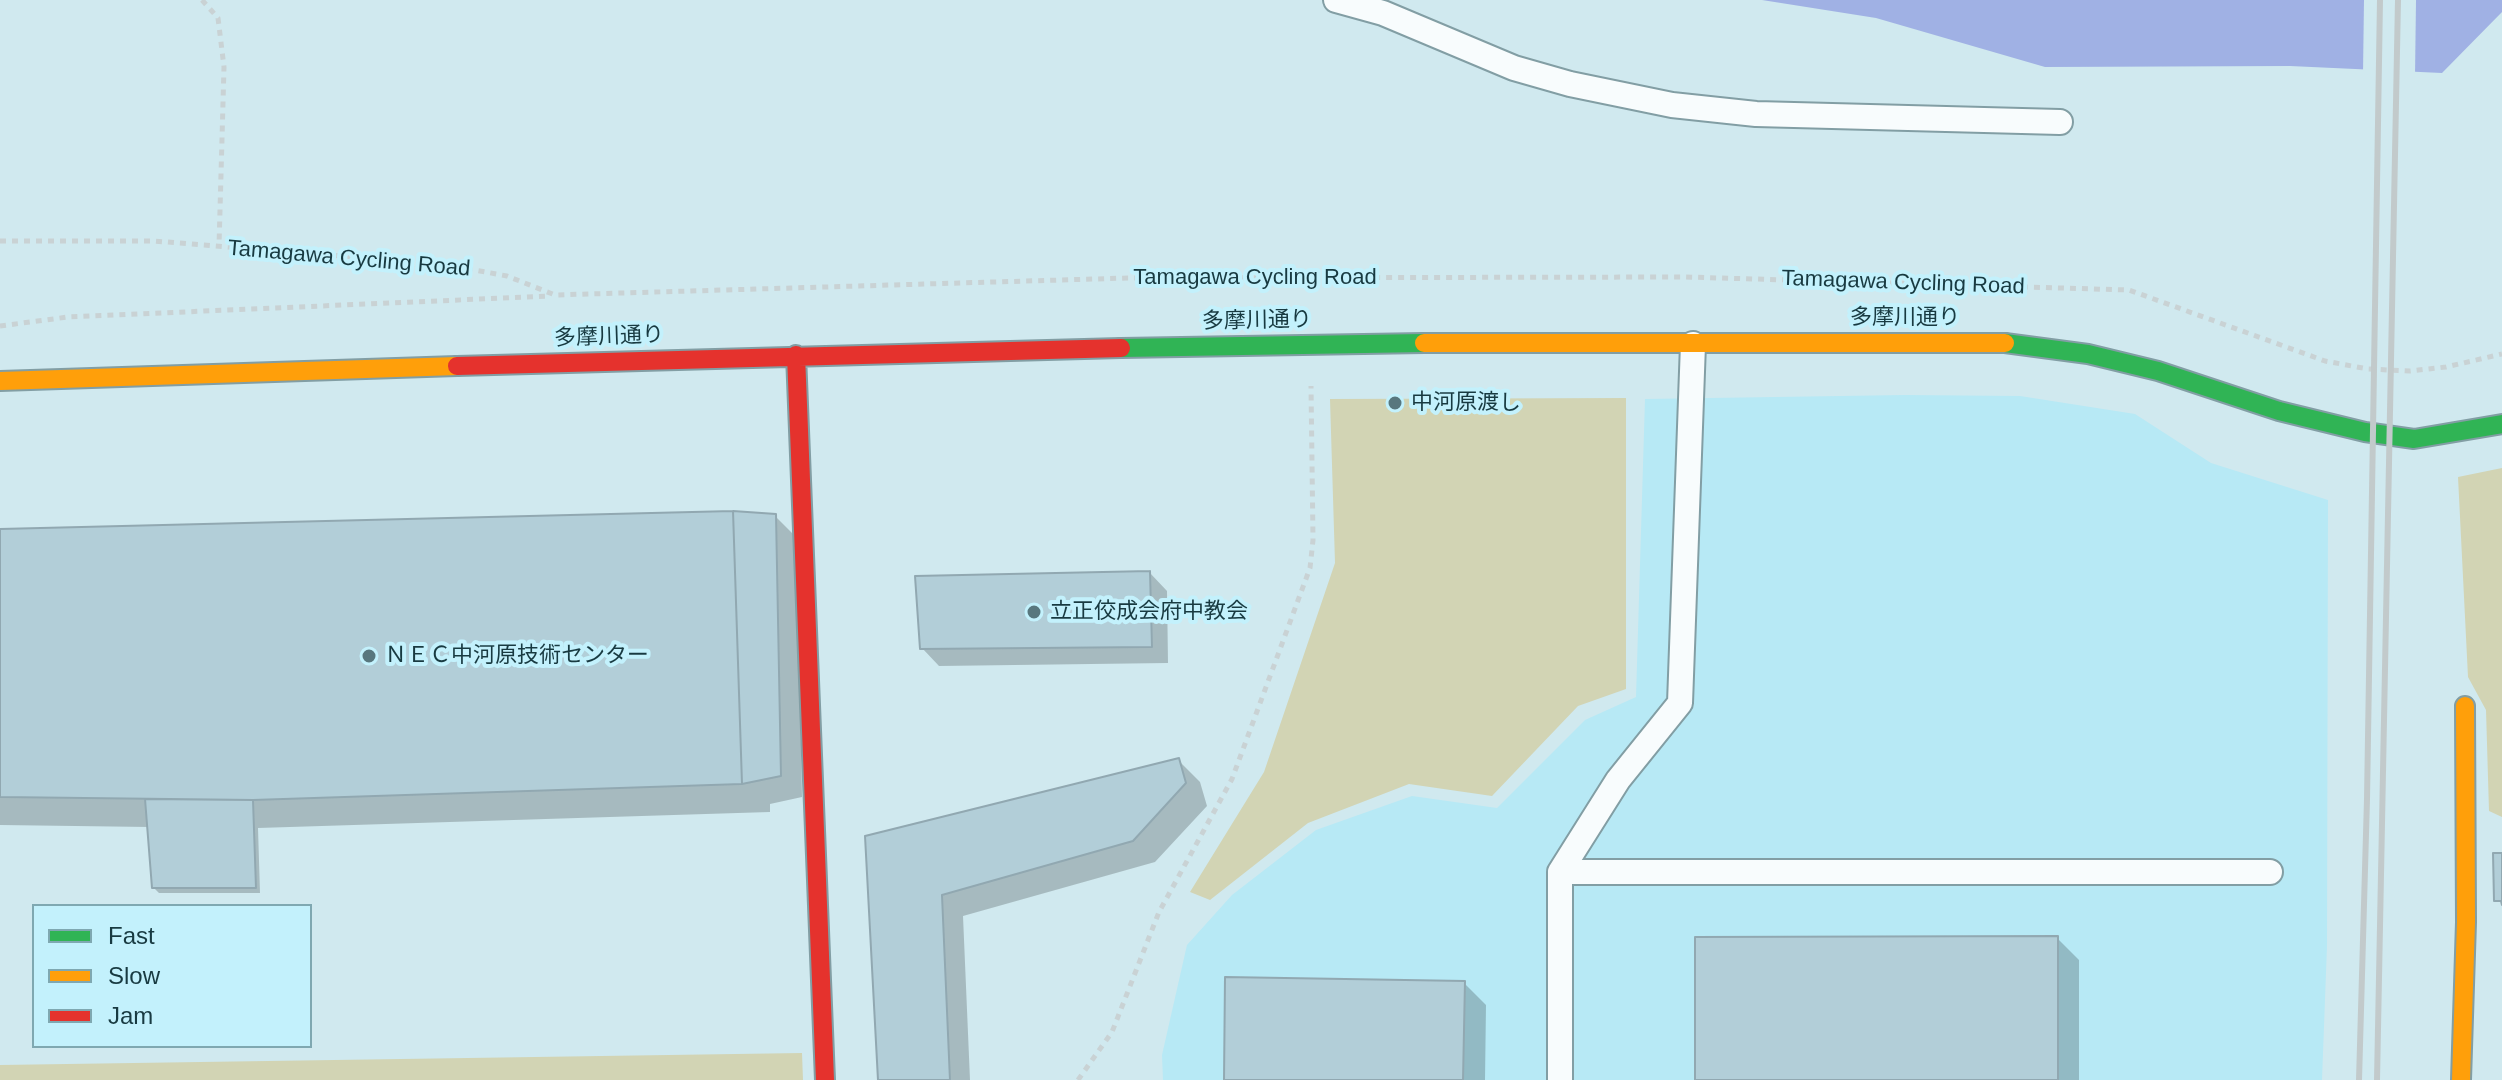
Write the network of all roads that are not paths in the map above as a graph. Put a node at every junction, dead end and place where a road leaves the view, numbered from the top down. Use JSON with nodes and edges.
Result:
{"nodes":[{"id":1,"x":1336,"y":0,"type":"edge"},
{"id":2,"x":2060,"y":122,"type":"dead end"},
{"id":3,"x":1693,"y":344,"type":"junction"},
{"id":4,"x":796,"y":355,"type":"junction"},
{"id":5,"x":0,"y":381,"type":"edge"},
{"id":6,"x":2502,"y":424,"type":"edge"},
{"id":7,"x":2465,"y":706,"type":"dead end"},
{"id":8,"x":1560,"y":872,"type":"junction"},
{"id":9,"x":2270,"y":872,"type":"dead end"},
{"id":10,"x":825,"y":1080,"type":"edge"},
{"id":11,"x":1560,"y":1080,"type":"edge"},
{"id":12,"x":2461,"y":1080,"type":"edge"}],
"edges":[{"from":1,"to":2,"type":"lane"},
{"from":3,"to":4,"type":"street","name":"多摩川通り"},
{"from":3,"to":6,"type":"street","name":"多摩川通り"},
{"from":3,"to":8,"type":"lane"},
{"from":4,"to":5,"type":"street","name":"多摩川通り"},
{"from":4,"to":10,"type":"street"},
{"from":7,"to":12,"type":"street"},
{"from":8,"to":9,"type":"lane"},
{"from":8,"to":11,"type":"lane"}]}
